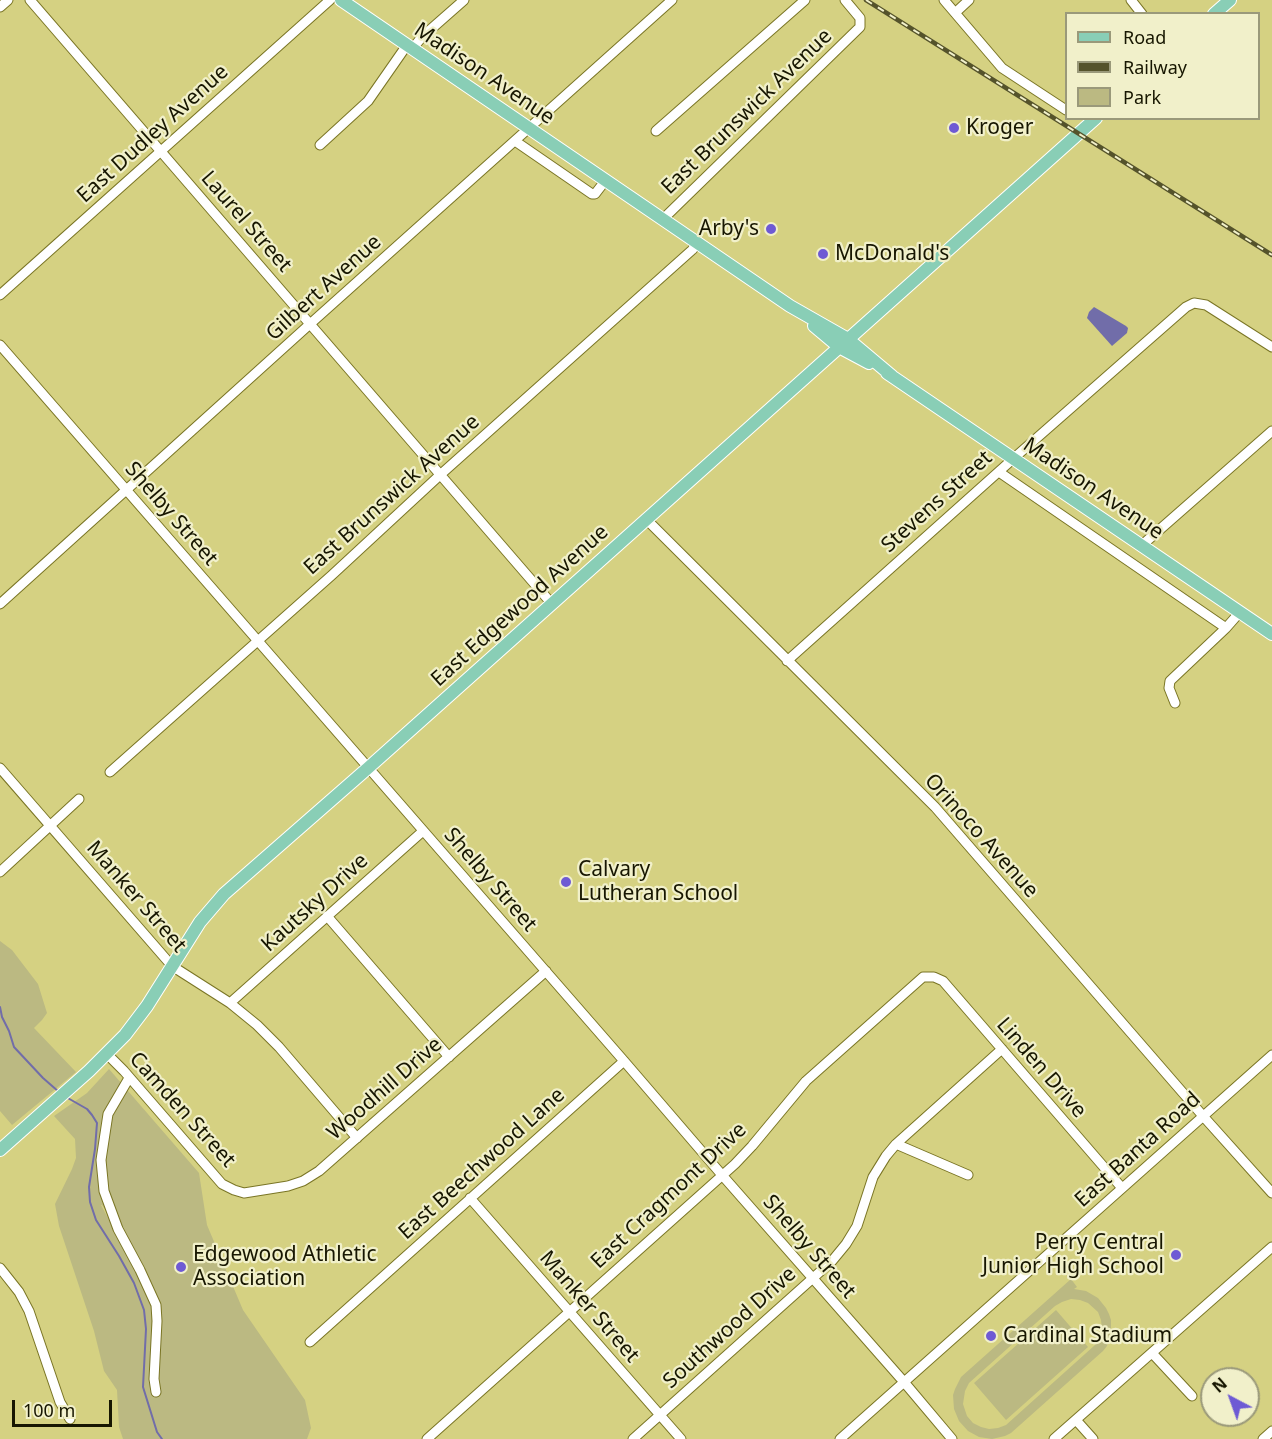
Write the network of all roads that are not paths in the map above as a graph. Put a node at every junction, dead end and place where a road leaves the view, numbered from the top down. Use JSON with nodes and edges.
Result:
{"nodes":[{"id":1,"x":8,"y":0,"type":"edge"},
{"id":2,"x":30,"y":0,"type":"edge"},
{"id":3,"x":330,"y":0,"type":"edge"},
{"id":4,"x":341,"y":0,"type":"edge"},
{"id":5,"x":464,"y":0,"type":"edge"},
{"id":6,"x":672,"y":0,"type":"edge"},
{"id":7,"x":806,"y":0,"type":"edge"},
{"id":8,"x":845,"y":0,"type":"edge"},
{"id":9,"x":944,"y":0,"type":"edge"},
{"id":10,"x":969,"y":0,"type":"edge"},
{"id":11,"x":1131,"y":0,"type":"edge"},
{"id":12,"x":1230,"y":0,"type":"edge"},
{"id":13,"x":0,"y":7,"type":"edge"},
{"id":14,"x":1141,"y":12,"type":"edge"},
{"id":15,"x":1216,"y":12,"type":"edge"},
{"id":16,"x":955,"y":13,"type":"junction"},
{"id":17,"x":409,"y":47,"type":"junction"},
{"id":18,"x":1065,"y":109,"type":"edge"},
{"id":19,"x":1088,"y":120,"type":"edge"},
{"id":20,"x":528,"y":129,"type":"junction"},
{"id":21,"x":656,"y":131,"type":"dead end"},
{"id":22,"x":515,"y":141,"type":"junction"},
{"id":23,"x":320,"y":144,"type":"dead end"},
{"id":24,"x":161,"y":151,"type":"junction"},
{"id":25,"x":605,"y":181,"type":"junction"},
{"id":26,"x":662,"y":220,"type":"junction"},
{"id":27,"x":697,"y":244,"type":"junction"},
{"id":28,"x":0,"y":295,"type":"edge"},
{"id":29,"x":310,"y":324,"type":"junction"},
{"id":30,"x":844,"y":343,"type":"junction"},
{"id":31,"x":0,"y":345,"type":"edge"},
{"id":32,"x":1272,"y":347,"type":"edge"},
{"id":33,"x":1272,"y":431,"type":"edge"},
{"id":34,"x":1014,"y":458,"type":"junction"},
{"id":35,"x":999,"y":472,"type":"junction"},
{"id":36,"x":441,"y":475,"type":"junction"},
{"id":37,"x":126,"y":491,"type":"junction"},
{"id":38,"x":646,"y":519,"type":"junction"},
{"id":39,"x":1142,"y":546,"type":"junction"},
{"id":40,"x":1187,"y":577,"type":"junction"},
{"id":41,"x":1172,"y":591,"type":"junction"},
{"id":42,"x":0,"y":604,"type":"edge"},
{"id":43,"x":552,"y":604,"type":"junction"},
{"id":44,"x":1240,"y":612,"type":"junction"},
{"id":45,"x":1226,"y":628,"type":"junction"},
{"id":46,"x":1272,"y":634,"type":"edge"},
{"id":47,"x":258,"y":641,"type":"junction"},
{"id":48,"x":787,"y":660,"type":"junction"},
{"id":49,"x":1175,"y":703,"type":"dead end"},
{"id":50,"x":0,"y":768,"type":"edge"},
{"id":51,"x":368,"y":768,"type":"junction"},
{"id":52,"x":110,"y":772,"type":"dead end"},
{"id":53,"x":79,"y":799,"type":"dead end"},
{"id":54,"x":50,"y":825,"type":"junction"},
{"id":55,"x":423,"y":831,"type":"junction"},
{"id":56,"x":0,"y":872,"type":"edge"},
{"id":57,"x":327,"y":916,"type":"junction"},
{"id":58,"x":172,"y":966,"type":"junction"},
{"id":59,"x":546,"y":971,"type":"junction"},
{"id":60,"x":930,"y":976,"type":"joint"},
{"id":61,"x":230,"y":1003,"type":"junction"},
{"id":62,"x":1002,"y":1049,"type":"junction"},
{"id":63,"x":107,"y":1054,"type":"junction"},
{"id":64,"x":1272,"y":1055,"type":"edge"},
{"id":65,"x":449,"y":1056,"type":"junction"},
{"id":66,"x":624,"y":1061,"type":"junction"},
{"id":67,"x":129,"y":1078,"type":"junction"},
{"id":68,"x":1203,"y":1116,"type":"junction"},
{"id":69,"x":357,"y":1138,"type":"junction"},
{"id":70,"x":896,"y":1144,"type":"junction"},
{"id":71,"x":0,"y":1150,"type":"edge"},
{"id":72,"x":722,"y":1175,"type":"junction"},
{"id":73,"x":968,"y":1175,"type":"dead end"},
{"id":74,"x":1122,"y":1188,"type":"junction"},
{"id":75,"x":230,"y":1189,"type":"joint"},
{"id":76,"x":1272,"y":1192,"type":"edge"},
{"id":77,"x":470,"y":1198,"type":"junction"},
{"id":78,"x":1272,"y":1247,"type":"edge"},
{"id":79,"x":0,"y":1268,"type":"edge"},
{"id":80,"x":813,"y":1278,"type":"junction"},
{"id":81,"x":570,"y":1312,"type":"junction"},
{"id":82,"x":310,"y":1342,"type":"dead end"},
{"id":83,"x":1152,"y":1353,"type":"junction"},
{"id":84,"x":904,"y":1382,"type":"junction"},
{"id":85,"x":156,"y":1392,"type":"dead end"},
{"id":86,"x":1192,"y":1396,"type":"dead end"},
{"id":87,"x":660,"y":1415,"type":"junction"},
{"id":88,"x":70,"y":1419,"type":"dead end"},
{"id":89,"x":1076,"y":1420,"type":"junction"},
{"id":90,"x":1272,"y":1431,"type":"edge"},
{"id":91,"x":427,"y":1439,"type":"edge"},
{"id":92,"x":633,"y":1439,"type":"edge"},
{"id":93,"x":681,"y":1439,"type":"edge"},
{"id":94,"x":840,"y":1439,"type":"edge"},
{"id":95,"x":952,"y":1439,"type":"edge"},
{"id":96,"x":1054,"y":1439,"type":"edge"},
{"id":97,"x":1093,"y":1439,"type":"edge"},
{"id":98,"x":1263,"y":1439,"type":"edge"}],
"edges":[{"from":1,"to":13,"type":"street"},
{"from":2,"to":24,"type":"street","name":"Laurel Street"},
{"from":3,"to":24,"type":"street","name":"East Dudley Avenue"},
{"from":4,"to":17,"type":"main road","name":"Madison Avenue"},
{"from":5,"to":17,"type":"street"},
{"from":6,"to":20,"type":"street","name":"Gilbert Avenue"},
{"from":7,"to":21,"type":"street","name":"East Brunswick Avenue"},
{"from":8,"to":26,"type":"street","name":"East Brunswick Avenue"},
{"from":9,"to":16,"type":"street"},
{"from":10,"to":16,"type":"street"},
{"from":11,"to":14,"type":"street"},
{"from":12,"to":15,"type":"main road"},
{"from":16,"to":18,"type":"street"},
{"from":17,"to":20,"type":"main road","name":"Madison Avenue"},
{"from":17,"to":23,"type":"street"},
{"from":19,"to":30,"type":"main road","name":"East Edgewood Avenue"},
{"from":20,"to":22,"type":"street","name":"Gilbert Avenue"},
{"from":20,"to":25,"type":"main road","name":"Madison Avenue"},
{"from":22,"to":25,"type":"street","name":"Madison Avenue"},
{"from":22,"to":29,"type":"street","name":"Gilbert Avenue"},
{"from":24,"to":28,"type":"street","name":"East Dudley Avenue"},
{"from":24,"to":29,"type":"street","name":"Laurel Street"},
{"from":25,"to":26,"type":"main road","name":"Madison Avenue"},
{"from":26,"to":27,"type":"main road","name":"Madison Avenue"},
{"from":27,"to":30,"type":"main road","name":"Madison Avenue"},
{"from":27,"to":36,"type":"street","name":"East Brunswick Avenue"},
{"from":29,"to":36,"type":"street","name":"Laurel Street"},
{"from":29,"to":37,"type":"street","name":"Gilbert Avenue"},
{"from":30,"to":34,"type":"main road","name":"Madison Avenue"},
{"from":30,"to":38,"type":"main road","name":"East Edgewood Avenue"},
{"from":31,"to":37,"type":"street","name":"Shelby Street"},
{"from":32,"to":34,"type":"street","name":"Stevens Street"},
{"from":33,"to":39,"type":"street"},
{"from":34,"to":35,"type":"street","name":"Stevens Street"},
{"from":34,"to":39,"type":"main road","name":"Madison Avenue"},
{"from":35,"to":41,"type":"street","name":"Madison Avenue"},
{"from":35,"to":48,"type":"street","name":"Stevens Street"},
{"from":36,"to":43,"type":"street","name":"Laurel Street"},
{"from":36,"to":47,"type":"street","name":"East Brunswick Avenue"},
{"from":37,"to":42,"type":"street","name":"Gilbert Avenue"},
{"from":37,"to":47,"type":"street","name":"Shelby Street"},
{"from":38,"to":43,"type":"main road","name":"East Edgewood Avenue"},
{"from":38,"to":48,"type":"street","name":"Orinoco Avenue"},
{"from":39,"to":40,"type":"main road","name":"Madison Avenue"},
{"from":40,"to":41,"type":"street"},
{"from":40,"to":44,"type":"main road","name":"Madison Avenue"},
{"from":41,"to":45,"type":"street","name":"Madison Avenue"},
{"from":43,"to":51,"type":"main road","name":"East Edgewood Avenue"},
{"from":44,"to":45,"type":"street"},
{"from":44,"to":46,"type":"main road","name":"Madison Avenue"},
{"from":45,"to":49,"type":"street"},
{"from":47,"to":51,"type":"street","name":"Shelby Street"},
{"from":47,"to":52,"type":"street","name":"East Brunswick Avenue"},
{"from":48,"to":68,"type":"street","name":"Orinoco Avenue"},
{"from":50,"to":54,"type":"street","name":"Manker Street"},
{"from":51,"to":55,"type":"street","name":"Shelby Street"},
{"from":51,"to":58,"type":"main road","name":"East Edgewood Avenue"},
{"from":53,"to":54,"type":"street"},
{"from":54,"to":56,"type":"street"},
{"from":54,"to":58,"type":"street","name":"Manker Street"},
{"from":55,"to":57,"type":"street","name":"Kautsky Drive"},
{"from":55,"to":59,"type":"street","name":"Shelby Street"},
{"from":57,"to":61,"type":"street","name":"Kautsky Drive"},
{"from":57,"to":65,"type":"street"},
{"from":58,"to":61,"type":"street","name":"Manker Street"},
{"from":58,"to":63,"type":"main road","name":"East Edgewood Avenue"},
{"from":59,"to":65,"type":"street","name":"Woodhill Drive"},
{"from":59,"to":66,"type":"street","name":"Shelby Street"},
{"from":60,"to":62,"type":"street","name":"Linden Drive"},
{"from":60,"to":72,"type":"street","name":"East Cragmont Drive"},
{"from":61,"to":69,"type":"street","name":"Manker Street"},
{"from":62,"to":70,"type":"street","name":"Southwood Drive"},
{"from":62,"to":74,"type":"street","name":"Linden Drive"},
{"from":63,"to":67,"type":"street","name":"Camden Street"},
{"from":63,"to":71,"type":"main road","name":"East Edgewood Avenue"},
{"from":64,"to":68,"type":"street","name":"East Banta Road"},
{"from":65,"to":69,"type":"street","name":"Woodhill Drive"},
{"from":66,"to":72,"type":"street","name":"Shelby Street"},
{"from":66,"to":77,"type":"street","name":"East Beechwood Lane"},
{"from":67,"to":75,"type":"street","name":"Camden Street"},
{"from":67,"to":85,"type":"street"},
{"from":68,"to":74,"type":"street","name":"East Banta Road"},
{"from":68,"to":76,"type":"street","name":"Orinoco Avenue"},
{"from":69,"to":75,"type":"street","name":"Woodhill Drive"},
{"from":70,"to":73,"type":"street"},
{"from":70,"to":80,"type":"street","name":"Southwood Drive"},
{"from":72,"to":80,"type":"street","name":"Shelby Street"},
{"from":72,"to":81,"type":"street","name":"East Cragmont Drive"},
{"from":74,"to":84,"type":"street","name":"East Banta Road"},
{"from":77,"to":81,"type":"street","name":"Manker Street"},
{"from":77,"to":82,"type":"street","name":"East Beechwood Lane"},
{"from":78,"to":83,"type":"street"},
{"from":79,"to":88,"type":"street"},
{"from":80,"to":84,"type":"street","name":"Shelby Street"},
{"from":80,"to":87,"type":"street","name":"Southwood Drive"},
{"from":81,"to":87,"type":"street","name":"Manker Street"},
{"from":81,"to":91,"type":"street","name":"East Cragmont Drive"},
{"from":83,"to":86,"type":"street"},
{"from":83,"to":89,"type":"street"},
{"from":84,"to":94,"type":"street","name":"East Banta Road"},
{"from":84,"to":95,"type":"street","name":"Shelby Street"},
{"from":87,"to":92,"type":"street","name":"Southwood Drive"},
{"from":87,"to":93,"type":"street","name":"Manker Street"},
{"from":89,"to":96,"type":"street"},
{"from":89,"to":97,"type":"street"},
{"from":90,"to":98,"type":"street"}]}
